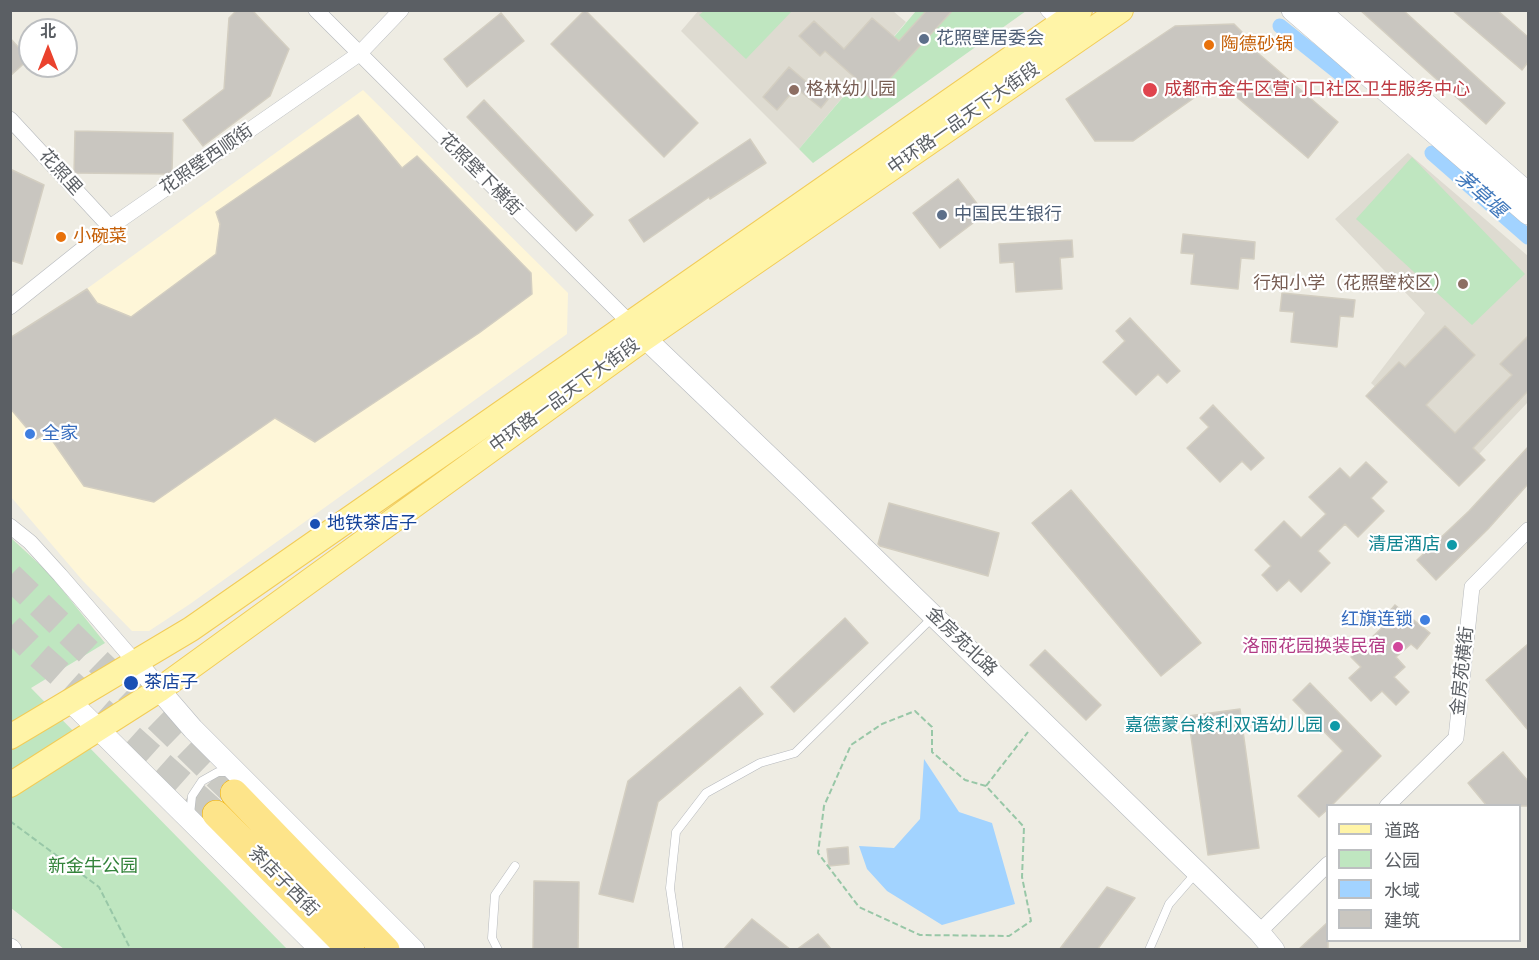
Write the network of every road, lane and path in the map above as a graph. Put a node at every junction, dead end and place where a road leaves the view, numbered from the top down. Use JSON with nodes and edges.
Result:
{"nodes":[{"id":1,"x":316,"y":10,"type":"edge"},
{"id":2,"x":401,"y":10,"type":"edge"},
{"id":3,"x":1121,"y":10,"type":"edge"},
{"id":4,"x":1292,"y":10,"type":"edge"},
{"id":5,"x":1319,"y":10,"type":"edge"},
{"id":6,"x":1064,"y":15,"type":"edge"},
{"id":7,"x":359,"y":54,"type":"junction"},
{"id":8,"x":10,"y":119,"type":"edge"},
{"id":9,"x":1528,"y":193,"type":"edge"},
{"id":10,"x":1528,"y":214,"type":"edge"},
{"id":11,"x":110,"y":228,"type":"junction"},
{"id":12,"x":10,"y":307,"type":"edge"},
{"id":13,"x":637,"y":331,"type":"junction"},
{"id":14,"x":10,"y":526,"type":"edge"},
{"id":15,"x":1528,"y":530,"type":"edge"},
{"id":16,"x":934,"y":616,"type":"junction"},
{"id":17,"x":136,"y":663,"type":"junction"},
{"id":18,"x":159,"y":690,"type":"junction"},
{"id":19,"x":71,"y":702,"type":"junction"},
{"id":20,"x":1039,"y":718,"type":"junction"},
{"id":21,"x":96,"y":729,"type":"junction"},
{"id":22,"x":10,"y":737,"type":"edge"},
{"id":23,"x":235,"y":783,"type":"junction"},
{"id":24,"x":10,"y":785,"type":"edge"},
{"id":25,"x":987,"y":786,"type":"junction"},
{"id":26,"x":1389,"y":804,"type":"edge"},
{"id":27,"x":203,"y":818,"type":"junction"},
{"id":28,"x":10,"y":821,"type":"edge"},
{"id":29,"x":515,"y":866,"type":"dead end"},
{"id":30,"x":1326,"y":866,"type":"edge"},
{"id":31,"x":1197,"y":872,"type":"junction"},
{"id":32,"x":1259,"y":932,"type":"junction"},
{"id":33,"x":131,"y":950,"type":"edge"},
{"id":34,"x":321,"y":950,"type":"edge"},
{"id":35,"x":351,"y":950,"type":"edge"},
{"id":36,"x":386,"y":950,"type":"edge"},
{"id":37,"x":414,"y":950,"type":"edge"},
{"id":38,"x":498,"y":950,"type":"edge"},
{"id":39,"x":679,"y":950,"type":"edge"},
{"id":40,"x":1149,"y":950,"type":"edge"},
{"id":41,"x":1274,"y":950,"type":"edge"}],
"edges":[{"from":1,"to":7,"type":"street","name":"花照壁下横街"},
{"from":2,"to":7,"type":"street","name":"花照壁西顺街"},
{"from":3,"to":13,"type":"main road","name":"中环路一品天下大街段"},
{"from":4,"to":10,"type":"street"},
{"from":5,"to":9,"type":"street"},
{"from":6,"to":13,"type":"main road","name":"中环路一品天下大街段"},
{"from":7,"to":11,"type":"street","name":"花照壁西顺街"},
{"from":7,"to":13,"type":"street","name":"花照壁下横街"},
{"from":8,"to":11,"type":"street","name":"花照里"},
{"from":11,"to":12,"type":"street","name":"花照壁西顺街"},
{"from":13,"to":16,"type":"street","name":"金房苑北路"},
{"from":13,"to":17,"type":"main road","name":"中环路一品天下大街段"},
{"from":13,"to":18,"type":"main road","name":"中环路一品天下大街段"},
{"from":14,"to":17,"type":"street"},
{"from":15,"to":26,"type":"street","name":"金房苑横街"},
{"from":16,"to":20,"type":"street","name":"金房苑北路"},
{"from":16,"to":39,"type":"lane"},
{"from":17,"to":18,"type":"street"},
{"from":17,"to":19,"type":"main road","name":"中环路一品天下大街段"},
{"from":18,"to":21,"type":"main road","name":"中环路一品天下大街段"},
{"from":18,"to":23,"type":"street"},
{"from":19,"to":21,"type":"street"},
{"from":19,"to":22,"type":"main road","name":"中环路一品天下大街段"},
{"from":20,"to":25,"type":"path"},
{"from":20,"to":31,"type":"street","name":"金房苑北路"},
{"from":21,"to":24,"type":"main road","name":"中环路一品天下大街段"},
{"from":21,"to":27,"type":"street"},
{"from":23,"to":27,"type":"lane"},
{"from":23,"to":36,"type":"highway"},
{"from":23,"to":37,"type":"street"},
{"from":25,"to":25,"type":"path"},
{"from":27,"to":34,"type":"street"},
{"from":27,"to":35,"type":"highway","name":"茶店子西街"},
{"from":28,"to":33,"type":"path"},
{"from":29,"to":38,"type":"lane"},
{"from":30,"to":32,"type":"street"},
{"from":31,"to":32,"type":"street","name":"金房苑北路"},
{"from":31,"to":40,"type":"lane"},
{"from":32,"to":41,"type":"street","name":"金房苑北路"}]}
